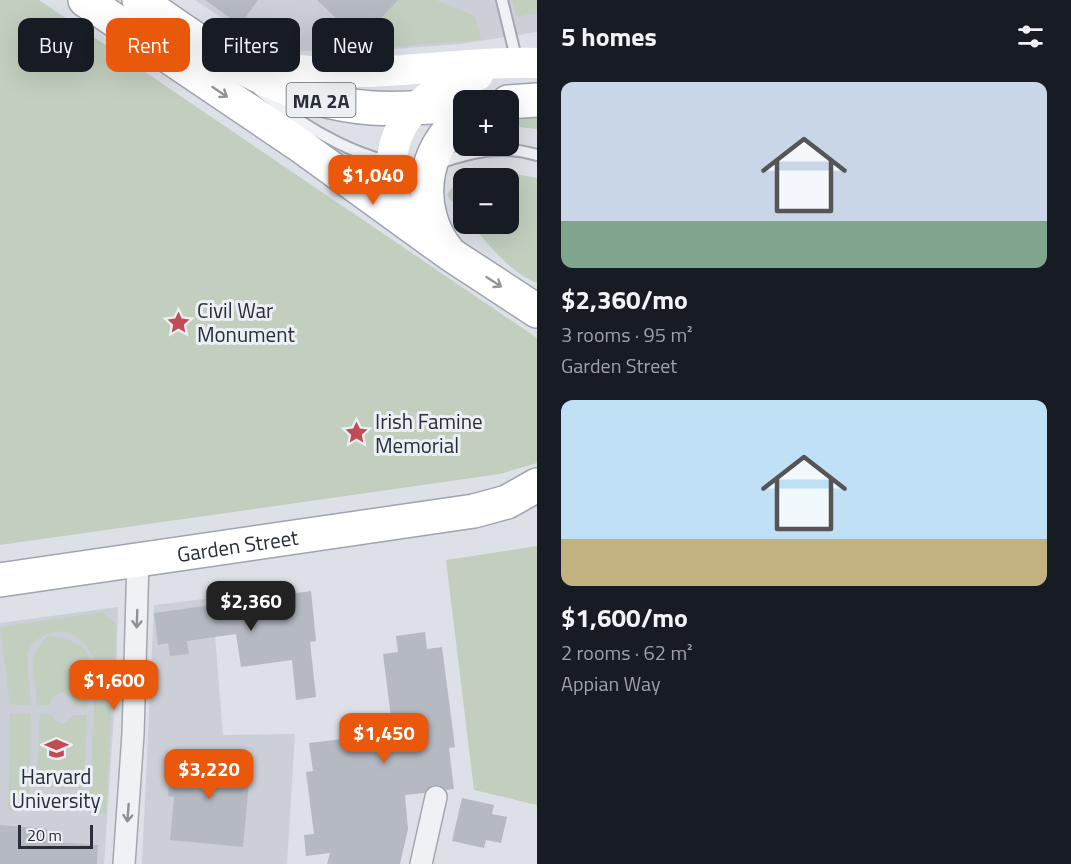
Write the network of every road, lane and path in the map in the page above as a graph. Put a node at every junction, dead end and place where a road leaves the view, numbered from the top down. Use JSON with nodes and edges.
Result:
{"nodes":[{"id":1,"x":85,"y":0,"type":"edge"},
{"id":2,"x":139,"y":0,"type":"edge"},
{"id":3,"x":502,"y":0,"type":"edge"},
{"id":4,"x":193,"y":38,"type":"junction"},
{"id":5,"x":202,"y":44,"type":"edge"},
{"id":6,"x":530,"y":63,"type":"edge"},
{"id":7,"x":241,"y":72,"type":"edge"},
{"id":8,"x":247,"y":72,"type":"edge"},
{"id":9,"x":537,"y":100,"type":"edge"},
{"id":10,"x":519,"y":101,"type":"edge"},
{"id":11,"x":453,"y":106,"type":"edge"},
{"id":12,"x":414,"y":108,"type":"junction"},
{"id":13,"x":453,"y":127,"type":"edge"},
{"id":14,"x":537,"y":155,"type":"edge"},
{"id":15,"x":429,"y":167,"type":"junction"},
{"id":16,"x":378,"y":179,"type":"junction"},
{"id":17,"x":402,"y":220,"type":"junction"},
{"id":18,"x":450,"y":254,"type":"junction"},
{"id":19,"x":537,"y":311,"type":"edge"},
{"id":20,"x":537,"y":485,"type":"edge"},
{"id":21,"x":537,"y":509,"type":"edge"},
{"id":22,"x":474,"y":511,"type":"junction"},
{"id":23,"x":138,"y":560,"type":"junction"},
{"id":24,"x":0,"y":580,"type":"edge"},
{"id":25,"x":436,"y":797,"type":"dead end"},
{"id":26,"x":124,"y":864,"type":"edge"},
{"id":27,"x":421,"y":864,"type":"edge"}],
"edges":[{"from":1,"to":16,"type":"main road","number":"MA 2A","one_way":true},
{"from":2,"to":4,"type":"main road","number":"MA 2A"},
{"from":3,"to":6,"type":"lane"},
{"from":4,"to":5,"type":"main road","number":"MA 2A"},
{"from":4,"to":6,"type":"main road"},
{"from":6,"to":12,"type":"main road"},
{"from":7,"to":16,"type":"lane"},
{"from":8,"to":12,"type":"main road","number":"MA 2A"},
{"from":9,"to":10,"type":"main road"},
{"from":11,"to":12,"type":"main road","number":"MA 2A"},
{"from":12,"to":16,"type":"main road"},
{"from":13,"to":15,"type":"main road"},
{"from":14,"to":15,"type":"lane"},
{"from":15,"to":16,"type":"lane"},
{"from":15,"to":16,"type":"lane"},
{"from":15,"to":18,"type":"main road"},
{"from":16,"to":17,"type":"main road","number":"MA 2A"},
{"from":16,"to":17,"type":"main road"},
{"from":17,"to":18,"type":"main road","number":"MA 2A"},
{"from":18,"to":19,"type":"main road","number":"MA 2A","one_way":true},
{"from":20,"to":22,"type":"main road","name":"Garden Street"},
{"from":21,"to":22,"type":"main road","name":"Garden Street"},
{"from":22,"to":23,"type":"main road","name":"Garden Street"},
{"from":23,"to":24,"type":"main road","name":"Garden Street"},
{"from":23,"to":26,"type":"street","one_way":true},
{"from":25,"to":27,"type":"street"}]}
